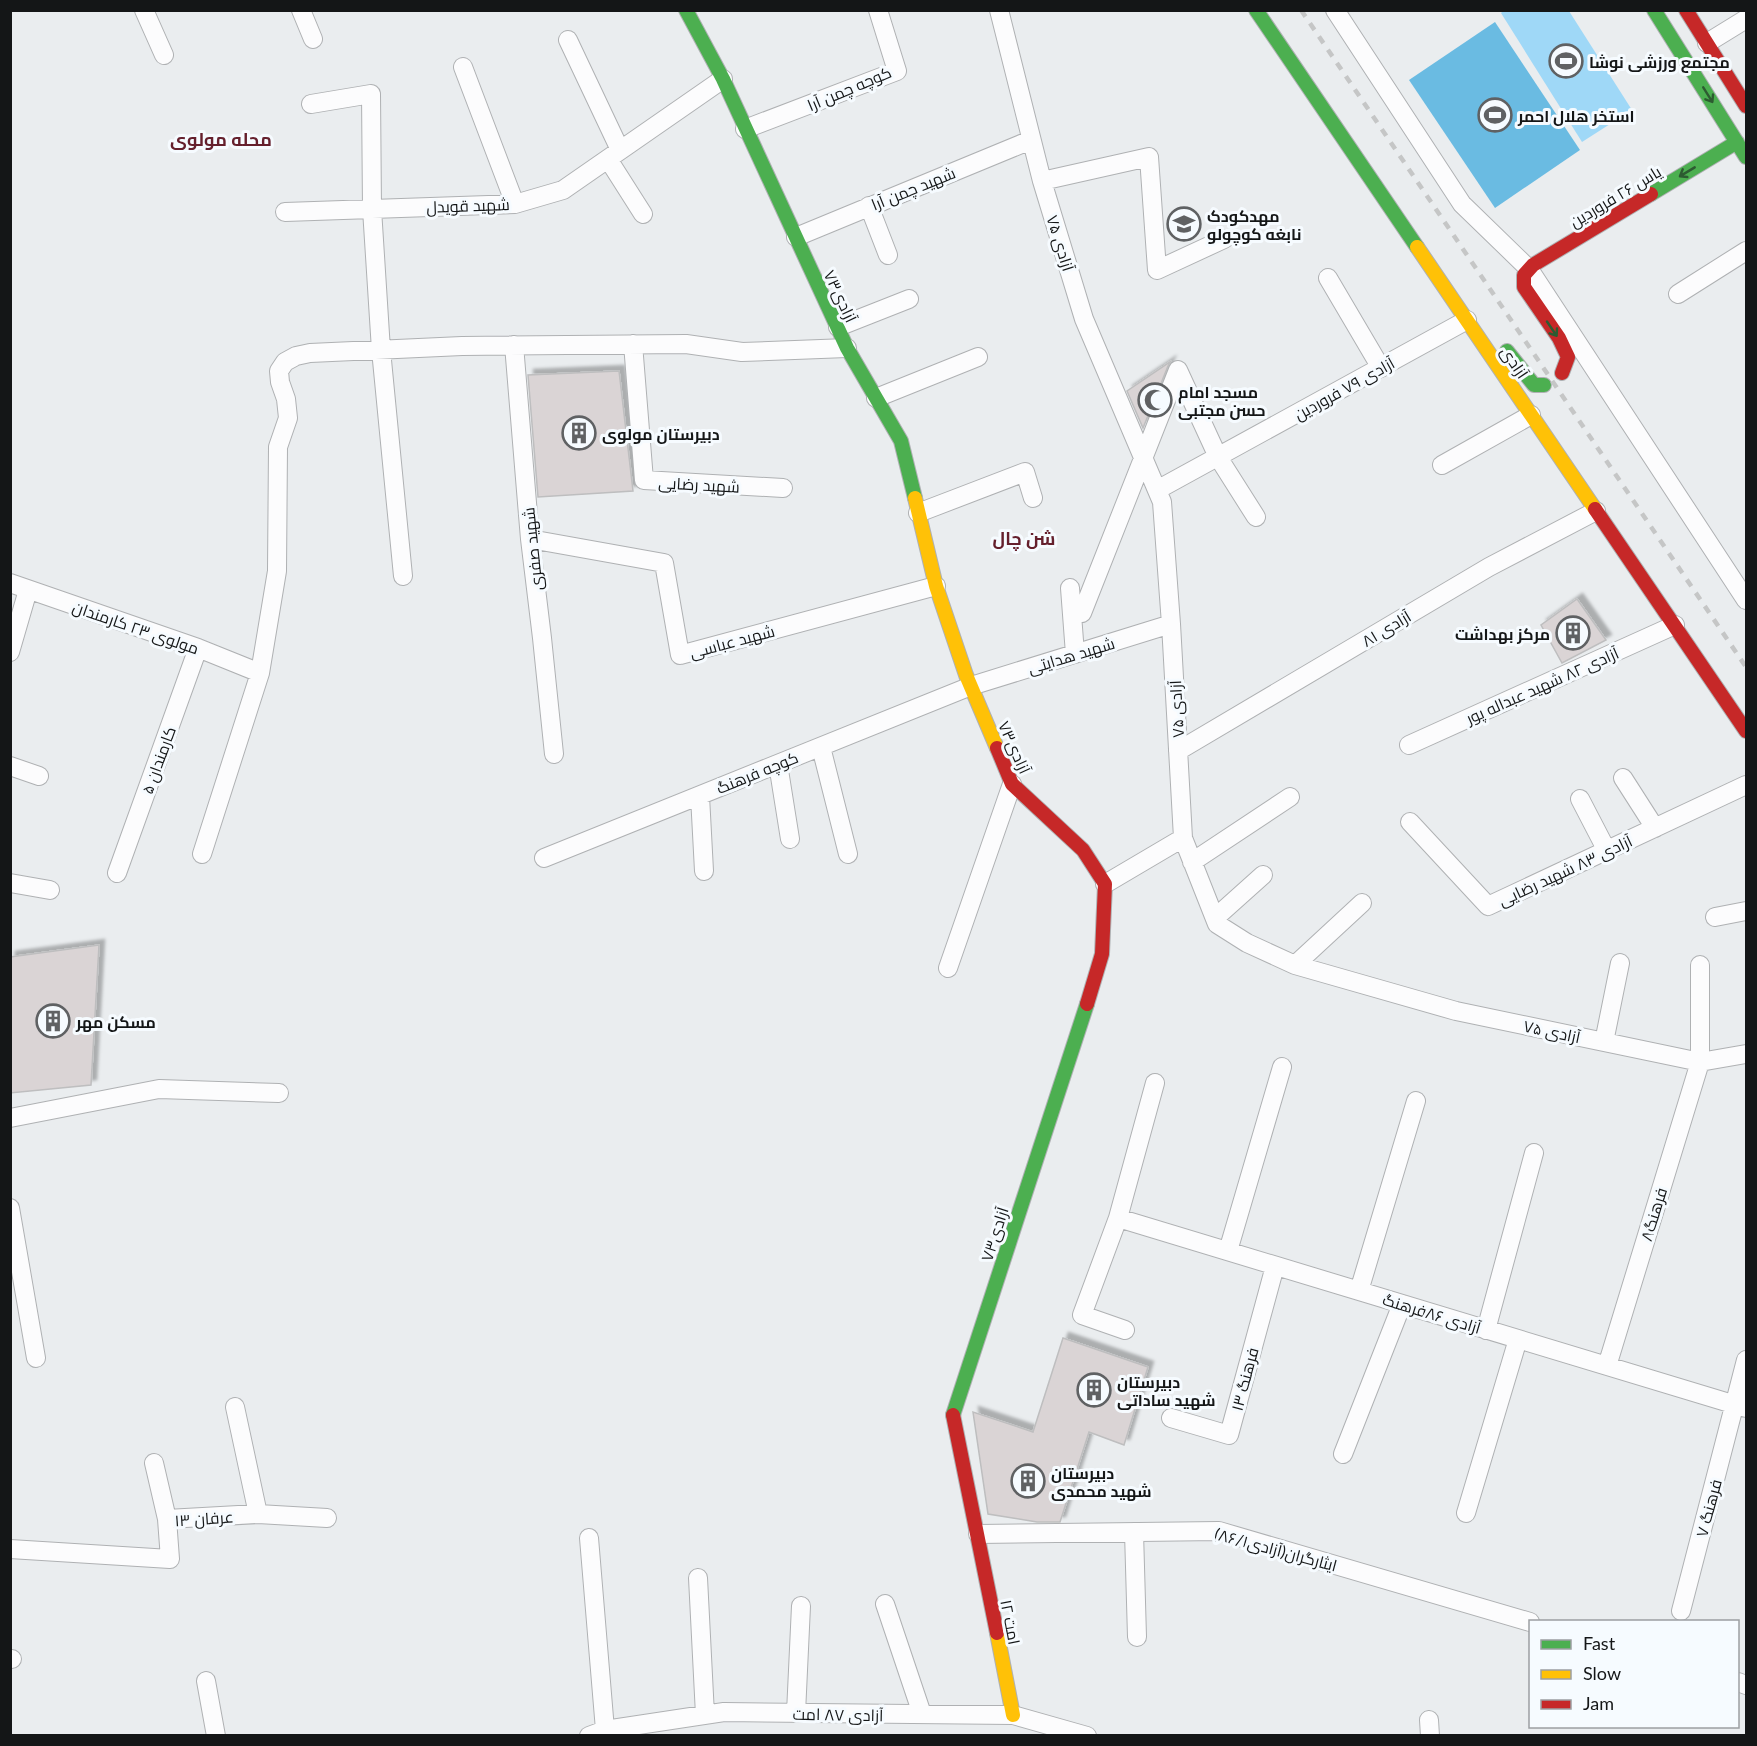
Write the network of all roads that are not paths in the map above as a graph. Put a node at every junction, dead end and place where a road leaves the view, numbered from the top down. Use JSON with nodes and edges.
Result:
{"nodes":[{"id":1,"x":144,"y":10,"type":"edge"},
{"id":2,"x":301,"y":10,"type":"edge"},
{"id":3,"x":686,"y":10,"type":"edge"},
{"id":4,"x":878,"y":10,"type":"edge"},
{"id":5,"x":999,"y":10,"type":"edge"},
{"id":6,"x":1256,"y":10,"type":"edge"},
{"id":7,"x":1335,"y":10,"type":"edge"},
{"id":8,"x":1654,"y":10,"type":"edge"},
{"id":9,"x":1686,"y":10,"type":"edge"},
{"id":10,"x":1746,"y":20,"type":"edge"},
{"id":11,"x":313,"y":39,"type":"dead end"},
{"id":12,"x":568,"y":40,"type":"dead end"},
{"id":13,"x":1707,"y":44,"type":"junction"},
{"id":14,"x":164,"y":55,"type":"dead end"},
{"id":15,"x":463,"y":67,"type":"dead end"},
{"id":16,"x":723,"y":79,"type":"junction"},
{"id":17,"x":311,"y":104,"type":"dead end"},
{"id":18,"x":1746,"y":106,"type":"edge"},
{"id":19,"x":746,"y":129,"type":"junction"},
{"id":20,"x":1031,"y":140,"type":"junction"},
{"id":21,"x":1737,"y":142,"type":"junction"},
{"id":22,"x":614,"y":155,"type":"junction"},
{"id":23,"x":1746,"y":157,"type":"edge"},
{"id":24,"x":1042,"y":181,"type":"junction"},
{"id":25,"x":515,"y":204,"type":"junction"},
{"id":26,"x":869,"y":206,"type":"junction"},
{"id":27,"x":372,"y":209,"type":"junction"},
{"id":28,"x":285,"y":212,"type":"dead end"},
{"id":29,"x":643,"y":214,"type":"dead end"},
{"id":30,"x":796,"y":237,"type":"junction"},
{"id":31,"x":1224,"y":239,"type":"dead end"},
{"id":32,"x":1746,"y":251,"type":"edge"},
{"id":33,"x":888,"y":255,"type":"dead end"},
{"id":34,"x":1529,"y":269,"type":"junction"},
{"id":35,"x":1328,"y":278,"type":"dead end"},
{"id":36,"x":1678,"y":294,"type":"dead end"},
{"id":37,"x":909,"y":299,"type":"dead end"},
{"id":38,"x":1472,"y":316,"type":"junction"},
{"id":39,"x":838,"y":327,"type":"junction"},
{"id":40,"x":633,"y":344,"type":"junction"},
{"id":41,"x":1503,"y":344,"type":"dead end"},
{"id":42,"x":514,"y":345,"type":"junction"},
{"id":43,"x":847,"y":348,"type":"junction"},
{"id":44,"x":381,"y":350,"type":"junction"},
{"id":45,"x":978,"y":357,"type":"dead end"},
{"id":46,"x":1380,"y":368,"type":"junction"},
{"id":47,"x":1562,"y":373,"type":"dead end"},
{"id":48,"x":1544,"y":385,"type":"dead end"},
{"id":49,"x":876,"y":398,"type":"junction"},
{"id":50,"x":1531,"y":415,"type":"junction"},
{"id":51,"x":1218,"y":457,"type":"junction"},
{"id":52,"x":1442,"y":465,"type":"dead end"},
{"id":53,"x":783,"y":488,"type":"dead end"},
{"id":54,"x":1157,"y":490,"type":"junction"},
{"id":55,"x":1033,"y":498,"type":"dead end"},
{"id":56,"x":1596,"y":511,"type":"junction"},
{"id":57,"x":918,"y":513,"type":"junction"},
{"id":58,"x":1256,"y":517,"type":"dead end"},
{"id":59,"x":530,"y":539,"type":"junction"},
{"id":60,"x":403,"y":576,"type":"dead end"},
{"id":61,"x":10,"y":584,"type":"edge"},
{"id":62,"x":936,"y":586,"type":"junction"},
{"id":63,"x":1070,"y":588,"type":"dead end"},
{"id":64,"x":28,"y":590,"type":"junction"},
{"id":65,"x":1746,"y":600,"type":"edge"},
{"id":66,"x":1082,"y":613,"type":"dead end"},
{"id":67,"x":1171,"y":624,"type":"junction"},
{"id":68,"x":1674,"y":625,"type":"junction"},
{"id":69,"x":198,"y":648,"type":"junction"},
{"id":70,"x":10,"y":652,"type":"edge"},
{"id":71,"x":1075,"y":654,"type":"junction"},
{"id":72,"x":260,"y":673,"type":"junction"},
{"id":73,"x":971,"y":686,"type":"junction"},
{"id":74,"x":1746,"y":731,"type":"edge"},
{"id":75,"x":1409,"y":745,"type":"dead end"},
{"id":76,"x":821,"y":747,"type":"junction"},
{"id":77,"x":1178,"y":751,"type":"junction"},
{"id":78,"x":554,"y":754,"type":"dead end"},
{"id":79,"x":778,"y":764,"type":"junction"},
{"id":80,"x":10,"y":766,"type":"edge"},
{"id":81,"x":39,"y":776,"type":"dead end"},
{"id":82,"x":1623,"y":778,"type":"dead end"},
{"id":83,"x":1012,"y":784,"type":"junction"},
{"id":84,"x":1746,"y":785,"type":"edge"},
{"id":85,"x":700,"y":796,"type":"junction"},
{"id":86,"x":1290,"y":797,"type":"dead end"},
{"id":87,"x":1580,"y":800,"type":"dead end"},
{"id":88,"x":1410,"y":822,"type":"dead end"},
{"id":89,"x":1655,"y":828,"type":"junction"},
{"id":90,"x":1182,"y":838,"type":"junction"},
{"id":91,"x":790,"y":839,"type":"dead end"},
{"id":92,"x":1608,"y":851,"type":"junction"},
{"id":93,"x":202,"y":854,"type":"dead end"},
{"id":94,"x":848,"y":854,"type":"dead end"},
{"id":95,"x":544,"y":858,"type":"dead end"},
{"id":96,"x":1192,"y":862,"type":"junction"},
{"id":97,"x":704,"y":871,"type":"dead end"},
{"id":98,"x":117,"y":873,"type":"dead end"},
{"id":99,"x":1263,"y":875,"type":"dead end"},
{"id":100,"x":10,"y":883,"type":"edge"},
{"id":101,"x":1105,"y":884,"type":"junction"},
{"id":102,"x":50,"y":890,"type":"dead end"},
{"id":103,"x":1362,"y":903,"type":"dead end"},
{"id":104,"x":1746,"y":911,"type":"edge"},
{"id":105,"x":1715,"y":917,"type":"dead end"},
{"id":106,"x":1215,"y":918,"type":"junction"},
{"id":107,"x":1620,"y":963,"type":"dead end"},
{"id":108,"x":1295,"y":965,"type":"junction"},
{"id":109,"x":1700,"y":965,"type":"dead end"},
{"id":110,"x":948,"y":968,"type":"dead end"},
{"id":111,"x":1604,"y":1042,"type":"junction"},
{"id":112,"x":1746,"y":1054,"type":"edge"},
{"id":113,"x":1700,"y":1062,"type":"junction"},
{"id":114,"x":1282,"y":1067,"type":"dead end"},
{"id":115,"x":1155,"y":1083,"type":"dead end"},
{"id":116,"x":279,"y":1093,"type":"dead end"},
{"id":117,"x":1416,"y":1101,"type":"dead end"},
{"id":118,"x":10,"y":1118,"type":"edge"},
{"id":119,"x":1534,"y":1153,"type":"dead end"},
{"id":120,"x":10,"y":1208,"type":"edge"},
{"id":121,"x":1118,"y":1218,"type":"junction"},
{"id":122,"x":1228,"y":1251,"type":"junction"},
{"id":123,"x":1275,"y":1266,"type":"junction"},
{"id":124,"x":1359,"y":1291,"type":"junction"},
{"id":125,"x":1402,"y":1304,"type":"junction"},
{"id":126,"x":1125,"y":1330,"type":"dead end"},
{"id":127,"x":1486,"y":1330,"type":"junction"},
{"id":128,"x":1518,"y":1340,"type":"junction"},
{"id":129,"x":36,"y":1358,"type":"dead end"},
{"id":130,"x":1746,"y":1360,"type":"edge"},
{"id":131,"x":1607,"y":1366,"type":"junction"},
{"id":132,"x":235,"y":1407,"type":"dead end"},
{"id":133,"x":1741,"y":1407,"type":"edge"},
{"id":134,"x":1171,"y":1418,"type":"dead end"},
{"id":135,"x":1343,"y":1454,"type":"dead end"},
{"id":136,"x":154,"y":1463,"type":"dead end"},
{"id":137,"x":1466,"y":1513,"type":"dead end"},
{"id":138,"x":258,"y":1515,"type":"junction"},
{"id":139,"x":327,"y":1518,"type":"dead end"},
{"id":140,"x":166,"y":1519,"type":"junction"},
{"id":141,"x":1134,"y":1532,"type":"junction"},
{"id":142,"x":978,"y":1534,"type":"junction"},
{"id":143,"x":589,"y":1538,"type":"dead end"},
{"id":144,"x":10,"y":1549,"type":"edge"},
{"id":145,"x":698,"y":1578,"type":"dead end"},
{"id":146,"x":885,"y":1604,"type":"dead end"},
{"id":147,"x":801,"y":1606,"type":"dead end"},
{"id":148,"x":1682,"y":1611,"type":"dead end"},
{"id":149,"x":1529,"y":1622,"type":"edge"},
{"id":150,"x":1137,"y":1637,"type":"dead end"},
{"id":151,"x":206,"y":1681,"type":"dead end"},
{"id":152,"x":796,"y":1713,"type":"junction"},
{"id":153,"x":922,"y":1714,"type":"junction"},
{"id":154,"x":705,"y":1715,"type":"junction"},
{"id":155,"x":1013,"y":1715,"type":"junction"},
{"id":156,"x":1061,"y":1732,"type":"edge"},
{"id":157,"x":597,"y":1733,"type":"edge"},
{"id":158,"x":216,"y":1736,"type":"edge"},
{"id":159,"x":1087,"y":1736,"type":"edge"}],
"edges":[{"from":1,"to":14,"type":"street"},
{"from":2,"to":11,"type":"street"},
{"from":3,"to":16,"type":"street","name":"آزادی۷۳"},
{"from":4,"to":19,"type":"street","name":"کوچه چمن آرا"},
{"from":5,"to":20,"type":"street","name":"آزادی ۷۵"},
{"from":6,"to":38,"type":"street","name":"آزادی"},
{"from":7,"to":34,"type":"street"},
{"from":8,"to":21,"type":"street","one_way":true},
{"from":9,"to":13,"type":"street"},
{"from":10,"to":13,"type":"street"},
{"from":12,"to":22,"type":"street"},
{"from":13,"to":18,"type":"street"},
{"from":15,"to":25,"type":"street"},
{"from":16,"to":19,"type":"street","name":"آزادی۷۳"},
{"from":16,"to":22,"type":"street","name":"شهید قویدل"},
{"from":17,"to":27,"type":"street"},
{"from":19,"to":30,"type":"street","name":"آزادی۷۳"},
{"from":20,"to":24,"type":"street","name":"آزادی ۷۵"},
{"from":20,"to":26,"type":"street","name":"شهید چمن آرا"},
{"from":21,"to":23,"type":"street"},
{"from":21,"to":34,"type":"street","name":"یاس ۲۶ فروردین","one_way":true},
{"from":22,"to":25,"type":"street","name":"شهید قویدل"},
{"from":22,"to":29,"type":"street"},
{"from":24,"to":31,"type":"street"},
{"from":24,"to":54,"type":"street","name":"آزادی ۷۵"},
{"from":25,"to":27,"type":"street","name":"شهید قویدل"},
{"from":26,"to":30,"type":"street","name":"شهید چمن آرا"},
{"from":26,"to":33,"type":"street"},
{"from":27,"to":28,"type":"street","name":"شهید قویدل"},
{"from":27,"to":44,"type":"street"},
{"from":30,"to":39,"type":"street","name":"آزادی۷۳"},
{"from":32,"to":36,"type":"street"},
{"from":34,"to":47,"type":"street","one_way":true},
{"from":34,"to":65,"type":"street"},
{"from":35,"to":46,"type":"street"},
{"from":37,"to":39,"type":"street"},
{"from":38,"to":46,"type":"street","name":"آزادی ۷۹ فروردین"},
{"from":38,"to":50,"type":"street","name":"آزادی"},
{"from":39,"to":43,"type":"street","name":"آزادی۷۳"},
{"from":40,"to":42,"type":"street"},
{"from":40,"to":43,"type":"street"},
{"from":40,"to":53,"type":"street","name":"شهید رضایی"},
{"from":41,"to":48,"type":"street"},
{"from":42,"to":44,"type":"street"},
{"from":42,"to":59,"type":"street","name":"شهید صفری"},
{"from":43,"to":49,"type":"street","name":"آزادی۷۳"},
{"from":44,"to":60,"type":"street"},
{"from":44,"to":72,"type":"street"},
{"from":45,"to":49,"type":"street"},
{"from":46,"to":51,"type":"street","name":"آزادی ۷۹ فروردین"},
{"from":49,"to":57,"type":"street","name":"آزادی۷۳"},
{"from":50,"to":52,"type":"street"},
{"from":50,"to":56,"type":"street","name":"آزادی"},
{"from":51,"to":54,"type":"street","name":"آزادی ۷۹ فروردین"},
{"from":51,"to":58,"type":"street"},
{"from":51,"to":66,"type":"street"},
{"from":54,"to":67,"type":"street","name":"آزادی ۷۵"},
{"from":55,"to":57,"type":"street"},
{"from":56,"to":68,"type":"street","name":"آزادی"},
{"from":56,"to":77,"type":"street","name":"آزادی ۸۱"},
{"from":57,"to":62,"type":"street","name":"آزادی۷۳"},
{"from":59,"to":62,"type":"street","name":"شهید عباسی"},
{"from":59,"to":78,"type":"street","name":"شهید صفری"},
{"from":61,"to":64,"type":"street","name":"مولوی ۲۳ کارمندان"},
{"from":62,"to":73,"type":"street","name":"آزادی۷۳"},
{"from":63,"to":71,"type":"street"},
{"from":64,"to":69,"type":"street","name":"مولوی ۲۳ کارمندان"},
{"from":64,"to":70,"type":"street"},
{"from":67,"to":71,"type":"street","name":"شهید هدایتی"},
{"from":67,"to":77,"type":"street","name":"آزادی ۷۵"},
{"from":68,"to":74,"type":"street","name":"آزادی"},
{"from":68,"to":75,"type":"street","name":"آزادی ۸۲ شهید عبداله پور"},
{"from":69,"to":72,"type":"street","name":"مولوی ۲۳ کارمندان"},
{"from":69,"to":98,"type":"street","name":"کارمندان ۵"},
{"from":71,"to":73,"type":"street","name":"شهید هدایتی"},
{"from":72,"to":93,"type":"street"},
{"from":73,"to":76,"type":"street","name":"کوچه فرهنگ"},
{"from":73,"to":83,"type":"street","name":"آزادی۷۳"},
{"from":76,"to":79,"type":"street","name":"کوچه فرهنگ"},
{"from":76,"to":94,"type":"street"},
{"from":77,"to":90,"type":"street","name":"آزادی ۷۵"},
{"from":79,"to":85,"type":"street","name":"کوچه فرهنگ"},
{"from":79,"to":91,"type":"street"},
{"from":80,"to":81,"type":"street"},
{"from":82,"to":89,"type":"street"},
{"from":83,"to":101,"type":"street","name":"آزادی۷۳"},
{"from":83,"to":110,"type":"street"},
{"from":84,"to":89,"type":"street","name":"آزادی ۸۳ شهید رضایی"},
{"from":85,"to":95,"type":"street","name":"کوچه فرهنگ"},
{"from":85,"to":97,"type":"street"},
{"from":86,"to":96,"type":"street"},
{"from":87,"to":92,"type":"street"},
{"from":88,"to":92,"type":"street","name":"آزادی ۸۳ شهید رضایی"},
{"from":89,"to":92,"type":"street","name":"آزادی ۸۳ شهید رضایی"},
{"from":90,"to":96,"type":"street","name":"آزادی ۷۵"},
{"from":90,"to":101,"type":"street"},
{"from":96,"to":106,"type":"street","name":"آزادی ۷۵"},
{"from":99,"to":106,"type":"street"},
{"from":100,"to":102,"type":"street"},
{"from":101,"to":142,"type":"street","name":"آزادی۷۳"},
{"from":103,"to":108,"type":"street"},
{"from":104,"to":105,"type":"street"},
{"from":106,"to":108,"type":"street","name":"آزادی ۷۵"},
{"from":107,"to":111,"type":"street"},
{"from":108,"to":111,"type":"street","name":"آزادی ۷۵"},
{"from":109,"to":113,"type":"street","name":"فرهنگ۸"},
{"from":111,"to":113,"type":"street","name":"آزادی ۷۵"},
{"from":112,"to":113,"type":"street"},
{"from":113,"to":131,"type":"street","name":"فرهنگ۸"},
{"from":114,"to":122,"type":"street"},
{"from":115,"to":121,"type":"street"},
{"from":116,"to":118,"type":"street"},
{"from":117,"to":124,"type":"street"},
{"from":119,"to":127,"type":"street"},
{"from":120,"to":129,"type":"street"},
{"from":121,"to":122,"type":"street","name":"آزادی ۸۶فرهنگ"},
{"from":121,"to":126,"type":"street"},
{"from":122,"to":123,"type":"street","name":"آزادی ۸۶فرهنگ"},
{"from":123,"to":124,"type":"street","name":"آزادی ۸۶فرهنگ"},
{"from":123,"to":134,"type":"street","name":"فرهنگ ۱۳"},
{"from":124,"to":125,"type":"street","name":"آزادی ۸۶فرهنگ"},
{"from":125,"to":127,"type":"street","name":"آزادی ۸۶فرهنگ"},
{"from":125,"to":135,"type":"street"},
{"from":127,"to":128,"type":"street","name":"آزادی ۸۶فرهنگ"},
{"from":128,"to":131,"type":"street","name":"آزادی ۸۶فرهنگ"},
{"from":128,"to":137,"type":"street"},
{"from":130,"to":133,"type":"street","name":"فرهنگ ۷"},
{"from":131,"to":133,"type":"street","name":"آزادی ۸۶فرهنگ"},
{"from":132,"to":138,"type":"street","name":"عرفان ۱۳"},
{"from":133,"to":148,"type":"street","name":"فرهنگ ۷"},
{"from":136,"to":140,"type":"street"},
{"from":138,"to":139,"type":"street"},
{"from":138,"to":140,"type":"street","name":"عرفان ۱۳"},
{"from":140,"to":144,"type":"street","name":"عرفان ۱۳"},
{"from":141,"to":142,"type":"street","name":"ایثارگران(آزادی۸۶/۱)"},
{"from":141,"to":149,"type":"street","name":"ایثارگران(آزادی۸۶/۱)"},
{"from":141,"to":150,"type":"street"},
{"from":142,"to":155,"type":"street","name":"امت ۱۲"},
{"from":143,"to":157,"type":"street"},
{"from":145,"to":154,"type":"street"},
{"from":146,"to":153,"type":"street"},
{"from":147,"to":152,"type":"street"},
{"from":151,"to":158,"type":"street"},
{"from":152,"to":153,"type":"street","name":"آزادی ۸۷ امت"},
{"from":152,"to":154,"type":"street","name":"آزادی ۸۷ امت"},
{"from":153,"to":155,"type":"street","name":"آزادی ۸۷ امت"},
{"from":154,"to":157,"type":"street","name":"آزادی ۸۷ امت"},
{"from":155,"to":156,"type":"street","name":"آزادی ۸۷ امت"},
{"from":156,"to":159,"type":"street","name":"آزادی ۸۷ امت"}]}
